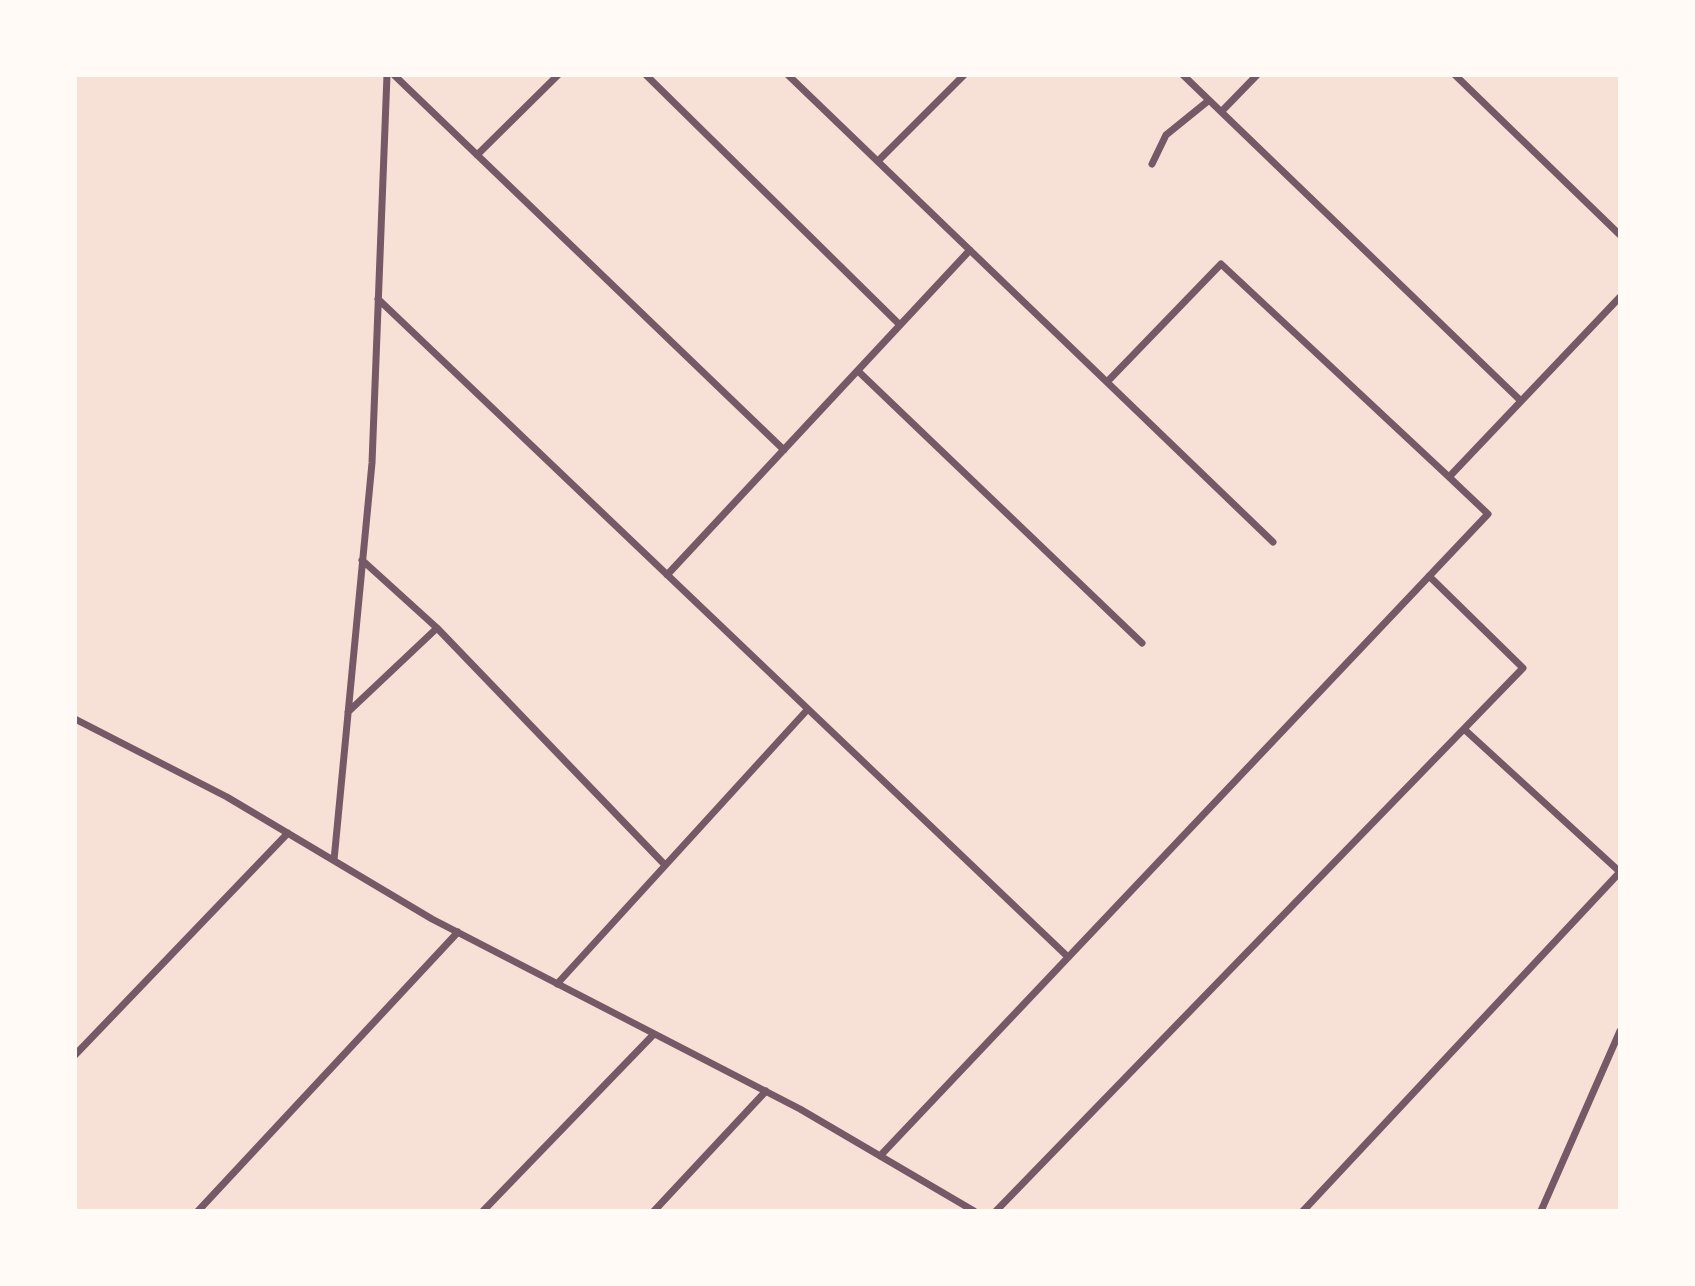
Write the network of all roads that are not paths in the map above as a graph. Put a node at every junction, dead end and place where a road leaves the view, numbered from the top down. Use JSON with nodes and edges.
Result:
{"nodes":[{"id":1,"x":387,"y":75,"type":"edge"},
{"id":2,"x":394,"y":75,"type":"edge"},
{"id":3,"x":558,"y":75,"type":"edge"},
{"id":4,"x":646,"y":75,"type":"edge"},
{"id":5,"x":788,"y":75,"type":"edge"},
{"id":6,"x":964,"y":75,"type":"edge"},
{"id":7,"x":1183,"y":75,"type":"edge"},
{"id":8,"x":1257,"y":75,"type":"edge"},
{"id":9,"x":1455,"y":75,"type":"edge"},
{"id":10,"x":1209,"y":101,"type":"junction"},
{"id":11,"x":1222,"y":111,"type":"junction"},
{"id":12,"x":477,"y":155,"type":"junction"},
{"id":13,"x":877,"y":161,"type":"junction"},
{"id":14,"x":1152,"y":164,"type":"dead end"},
{"id":15,"x":1620,"y":235,"type":"edge"},
{"id":16,"x":970,"y":250,"type":"junction"},
{"id":17,"x":1620,"y":297,"type":"edge"},
{"id":18,"x":378,"y":299,"type":"junction"},
{"id":19,"x":900,"y":325,"type":"junction"},
{"id":20,"x":858,"y":371,"type":"junction"},
{"id":21,"x":1107,"y":382,"type":"junction"},
{"id":22,"x":1521,"y":401,"type":"junction"},
{"id":23,"x":784,"y":450,"type":"junction"},
{"id":24,"x":1449,"y":477,"type":"junction"},
{"id":25,"x":1273,"y":542,"type":"dead end"},
{"id":26,"x":362,"y":560,"type":"junction"},
{"id":27,"x":667,"y":575,"type":"junction"},
{"id":28,"x":1429,"y":576,"type":"junction"},
{"id":29,"x":437,"y":628,"type":"junction"},
{"id":30,"x":1142,"y":643,"type":"dead end"},
{"id":31,"x":808,"y":709,"type":"junction"},
{"id":32,"x":348,"y":713,"type":"junction"},
{"id":33,"x":75,"y":719,"type":"edge"},
{"id":34,"x":1464,"y":729,"type":"junction"},
{"id":35,"x":288,"y":833,"type":"junction"},
{"id":36,"x":334,"y":860,"type":"junction"},
{"id":37,"x":665,"y":865,"type":"junction"},
{"id":38,"x":458,"y":932,"type":"junction"},
{"id":39,"x":1068,"y":957,"type":"junction"},
{"id":40,"x":557,"y":984,"type":"junction"},
{"id":41,"x":1620,"y":1031,"type":"edge"},
{"id":42,"x":654,"y":1034,"type":"junction"},
{"id":43,"x":75,"y":1055,"type":"edge"},
{"id":44,"x":766,"y":1091,"type":"junction"},
{"id":45,"x":880,"y":1156,"type":"junction"},
{"id":46,"x":198,"y":1211,"type":"edge"},
{"id":47,"x":483,"y":1211,"type":"edge"},
{"id":48,"x":654,"y":1211,"type":"edge"},
{"id":49,"x":974,"y":1211,"type":"edge"},
{"id":50,"x":996,"y":1211,"type":"edge"},
{"id":51,"x":1303,"y":1211,"type":"edge"},
{"id":52,"x":1541,"y":1211,"type":"edge"}],
"edges":[{"from":1,"to":18,"type":"street"},
{"from":2,"to":12,"type":"street"},
{"from":3,"to":12,"type":"street"},
{"from":4,"to":19,"type":"street"},
{"from":5,"to":13,"type":"street"},
{"from":6,"to":13,"type":"street"},
{"from":7,"to":10,"type":"street"},
{"from":8,"to":11,"type":"street"},
{"from":9,"to":15,"type":"street"},
{"from":10,"to":11,"type":"street"},
{"from":10,"to":14,"type":"street"},
{"from":11,"to":22,"type":"street"},
{"from":12,"to":23,"type":"street"},
{"from":13,"to":16,"type":"street"},
{"from":16,"to":19,"type":"street"},
{"from":16,"to":21,"type":"street"},
{"from":17,"to":22,"type":"street"},
{"from":18,"to":26,"type":"street"},
{"from":18,"to":27,"type":"street"},
{"from":19,"to":20,"type":"street"},
{"from":20,"to":23,"type":"street"},
{"from":20,"to":30,"type":"street"},
{"from":21,"to":24,"type":"street"},
{"from":21,"to":25,"type":"street"},
{"from":22,"to":24,"type":"street"},
{"from":23,"to":27,"type":"street"},
{"from":24,"to":28,"type":"street"},
{"from":26,"to":29,"type":"street"},
{"from":26,"to":32,"type":"street"},
{"from":27,"to":31,"type":"street"},
{"from":28,"to":34,"type":"street"},
{"from":28,"to":39,"type":"street"},
{"from":29,"to":32,"type":"street"},
{"from":29,"to":37,"type":"street"},
{"from":31,"to":37,"type":"street"},
{"from":31,"to":39,"type":"street"},
{"from":32,"to":36,"type":"street"},
{"from":33,"to":35,"type":"street"},
{"from":34,"to":50,"type":"street"},
{"from":34,"to":51,"type":"street"},
{"from":35,"to":36,"type":"street"},
{"from":35,"to":43,"type":"street"},
{"from":36,"to":38,"type":"street"},
{"from":37,"to":40,"type":"street"},
{"from":38,"to":40,"type":"street"},
{"from":38,"to":46,"type":"street"},
{"from":39,"to":45,"type":"street"},
{"from":40,"to":42,"type":"street"},
{"from":41,"to":52,"type":"street"},
{"from":42,"to":44,"type":"street"},
{"from":42,"to":47,"type":"street"},
{"from":44,"to":45,"type":"street"},
{"from":44,"to":48,"type":"street"},
{"from":45,"to":49,"type":"street"}]}
